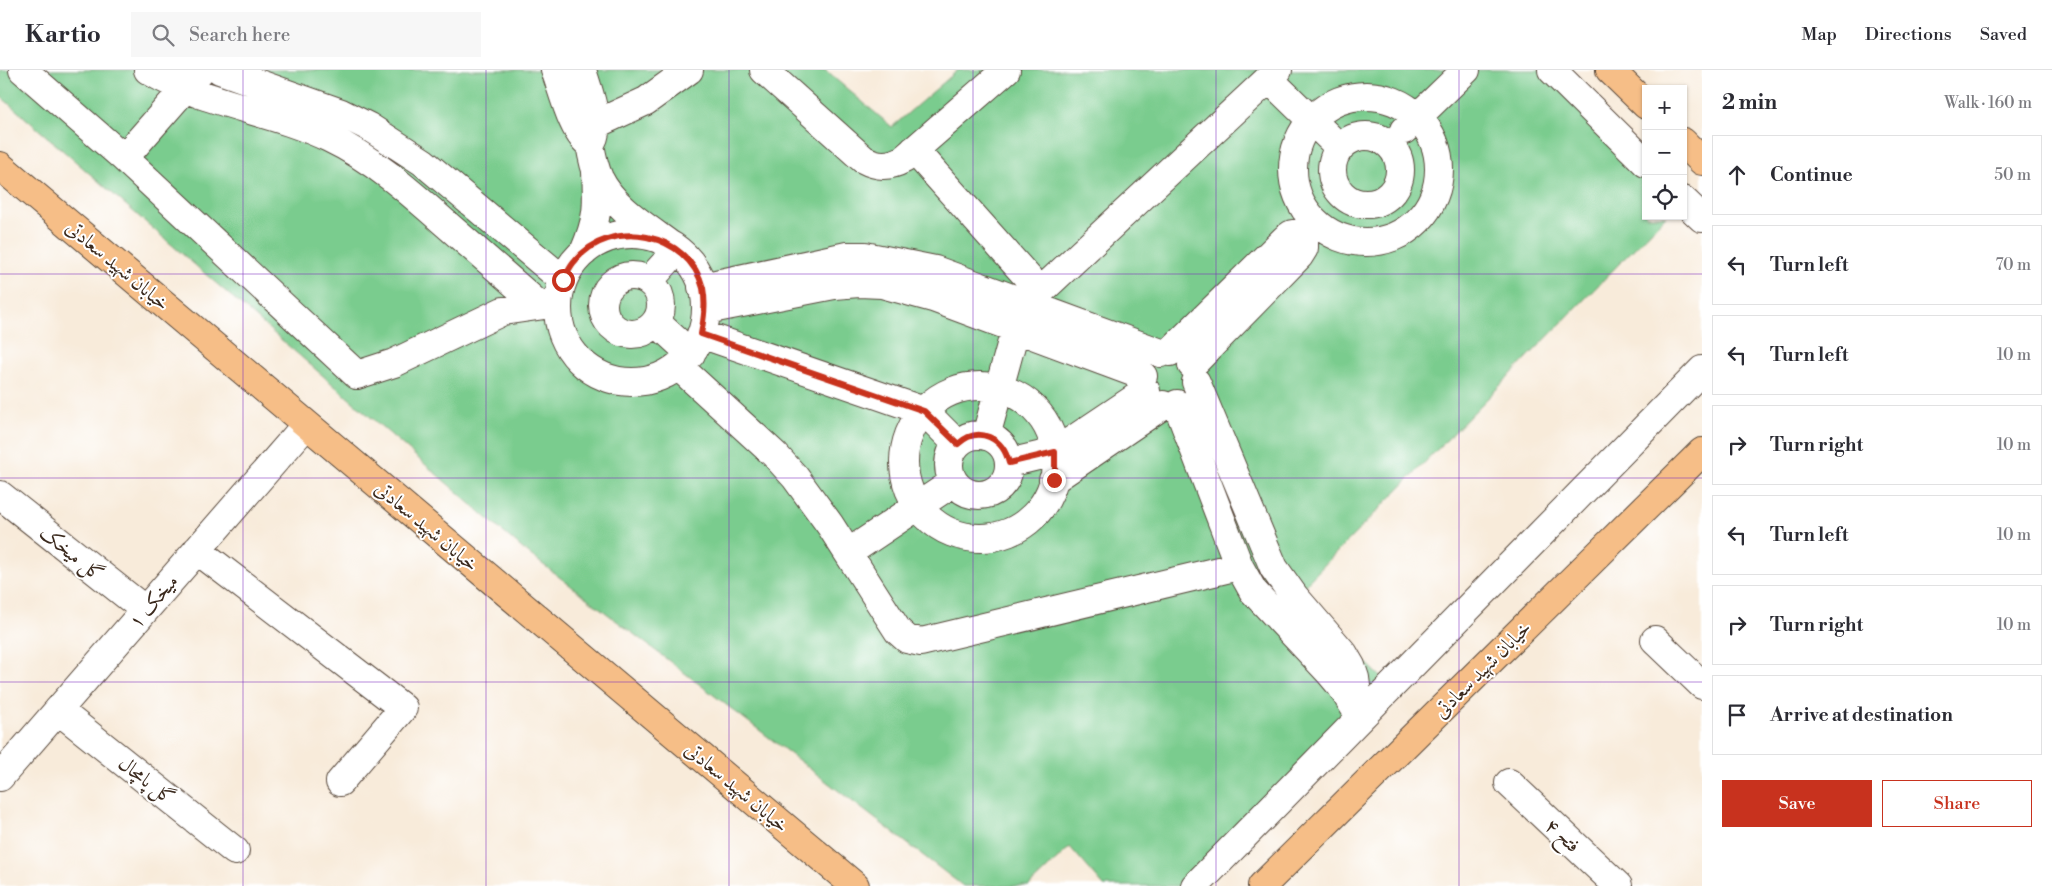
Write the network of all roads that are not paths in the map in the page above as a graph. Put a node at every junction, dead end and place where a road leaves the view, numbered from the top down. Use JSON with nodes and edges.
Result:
{"nodes":[{"id":1,"x":23,"y":70,"type":"edge"},
{"id":2,"x":148,"y":70,"type":"edge"},
{"id":3,"x":220,"y":70,"type":"edge"},
{"id":4,"x":555,"y":70,"type":"edge"},
{"id":5,"x":582,"y":70,"type":"edge"},
{"id":6,"x":689,"y":70,"type":"edge"},
{"id":7,"x":764,"y":70,"type":"edge"},
{"id":8,"x":1006,"y":70,"type":"edge"},
{"id":9,"x":1466,"y":70,"type":"edge"},
{"id":10,"x":1552,"y":70,"type":"edge"},
{"id":11,"x":1610,"y":70,"type":"edge"},
{"id":12,"x":1273,"y":74,"type":"edge"},
{"id":13,"x":193,"y":79,"type":"edge"},
{"id":14,"x":1642,"y":101,"type":"edge"},
{"id":15,"x":1417,"y":118,"type":"junction"},
{"id":16,"x":1312,"y":121,"type":"junction"},
{"id":17,"x":594,"y":145,"type":"junction"},
{"id":18,"x":1388,"y":145,"type":"junction"},
{"id":19,"x":1687,"y":146,"type":"edge"},
{"id":20,"x":1340,"y":148,"type":"junction"},
{"id":21,"x":914,"y":150,"type":"junction"},
{"id":22,"x":124,"y":158,"type":"junction"},
{"id":23,"x":1642,"y":159,"type":"edge"},
{"id":24,"x":1702,"y":161,"type":"edge"},
{"id":25,"x":0,"y":166,"type":"edge"},
{"id":26,"x":1343,"y":195,"type":"junction"},
{"id":27,"x":1387,"y":197,"type":"junction"},
{"id":28,"x":1687,"y":204,"type":"edge"},
{"id":29,"x":1702,"y":218,"type":"edge"},
{"id":30,"x":1414,"y":223,"type":"junction"},
{"id":31,"x":1310,"y":228,"type":"junction"},
{"id":32,"x":677,"y":250,"type":"junction"},
{"id":33,"x":584,"y":252,"type":"junction"},
{"id":34,"x":649,"y":281,"type":"junction"},
{"id":35,"x":553,"y":296,"type":"junction"},
{"id":36,"x":1034,"y":297,"type":"junction"},
{"id":37,"x":656,"y":322,"type":"junction"},
{"id":38,"x":1016,"y":328,"type":"junction"},
{"id":39,"x":696,"y":330,"type":"junction"},
{"id":40,"x":1180,"y":363,"type":"junction"},
{"id":41,"x":1702,"y":370,"type":"edge"},
{"id":42,"x":999,"y":388,"type":"junction"},
{"id":43,"x":1157,"y":394,"type":"junction"},
{"id":44,"x":924,"y":411,"type":"junction"},
{"id":45,"x":306,"y":425,"type":"junction"},
{"id":46,"x":986,"y":436,"type":"junction"},
{"id":47,"x":958,"y":444,"type":"junction"},
{"id":48,"x":1055,"y":452,"type":"junction"},
{"id":49,"x":1702,"y":452,"type":"edge"},
{"id":50,"x":1009,"y":463,"type":"junction"},
{"id":51,"x":1054,"y":480,"type":"junction"},
{"id":52,"x":954,"y":482,"type":"junction"},
{"id":53,"x":0,"y":495,"type":"edge"},
{"id":54,"x":918,"y":506,"type":"junction"},
{"id":55,"x":197,"y":550,"type":"junction"},
{"id":56,"x":848,"y":553,"type":"junction"},
{"id":57,"x":1239,"y":566,"type":"junction"},
{"id":58,"x":145,"y":610,"type":"junction"},
{"id":59,"x":1655,"y":640,"type":"dead end"},
{"id":60,"x":1702,"y":685,"type":"edge"},
{"id":61,"x":58,"y":710,"type":"junction"},
{"id":62,"x":1360,"y":718,"type":"junction"},
{"id":63,"x":0,"y":777,"type":"edge"},
{"id":64,"x":340,"y":782,"type":"dead end"},
{"id":65,"x":1509,"y":783,"type":"dead end"},
{"id":66,"x":236,"y":851,"type":"dead end"},
{"id":67,"x":855,"y":886,"type":"edge"},
{"id":68,"x":1195,"y":886,"type":"edge"},
{"id":69,"x":1262,"y":886,"type":"edge"},
{"id":70,"x":1618,"y":886,"type":"edge"}],
"edges":[{"from":1,"to":22,"type":"street"},
{"from":2,"to":13,"type":"street"},
{"from":3,"to":35,"type":"street"},
{"from":4,"to":17,"type":"street"},
{"from":5,"to":17,"type":"street"},
{"from":6,"to":17,"type":"street"},
{"from":7,"to":21,"type":"street"},
{"from":8,"to":21,"type":"street"},
{"from":9,"to":15,"type":"street"},
{"from":10,"to":23,"type":"street"},
{"from":11,"to":14,"type":"main road"},
{"from":12,"to":16,"type":"street"},
{"from":12,"to":36,"type":"street"},
{"from":13,"to":22,"type":"street"},
{"from":13,"to":35,"type":"street"},
{"from":15,"to":16,"type":"street"},
{"from":15,"to":18,"type":"street"},
{"from":15,"to":30,"type":"street"},
{"from":16,"to":20,"type":"street"},
{"from":16,"to":31,"type":"street"},
{"from":17,"to":32,"type":"street"},
{"from":17,"to":33,"type":"street"},
{"from":18,"to":20,"type":"street"},
{"from":18,"to":27,"type":"street"},
{"from":19,"to":24,"type":"main road"},
{"from":20,"to":26,"type":"street"},
{"from":21,"to":36,"type":"street"},
{"from":22,"to":35,"type":"street"},
{"from":25,"to":45,"type":"main road","name":"خیابان شهید سعادتی"},
{"from":26,"to":27,"type":"street"},
{"from":26,"to":31,"type":"street"},
{"from":27,"to":30,"type":"street"},
{"from":28,"to":29,"type":"street"},
{"from":30,"to":31,"type":"street"},
{"from":31,"to":40,"type":"street"},
{"from":32,"to":33,"type":"street"},
{"from":32,"to":34,"type":"street"},
{"from":32,"to":39,"type":"street"},
{"from":33,"to":35,"type":"street"},
{"from":34,"to":37,"type":"street"},
{"from":34,"to":37,"type":"street"},
{"from":35,"to":39,"type":"street"},
{"from":36,"to":38,"type":"street"},
{"from":36,"to":39,"type":"street"},
{"from":36,"to":40,"type":"street"},
{"from":37,"to":39,"type":"street"},
{"from":38,"to":39,"type":"street"},
{"from":38,"to":42,"type":"street"},
{"from":38,"to":43,"type":"street"},
{"from":39,"to":44,"type":"street"},
{"from":39,"to":56,"type":"street"},
{"from":40,"to":43,"type":"street"},
{"from":40,"to":43,"type":"street"},
{"from":40,"to":62,"type":"street"},
{"from":41,"to":62,"type":"street"},
{"from":42,"to":44,"type":"street"},
{"from":42,"to":46,"type":"street"},
{"from":42,"to":48,"type":"street"},
{"from":43,"to":48,"type":"street"},
{"from":43,"to":51,"type":"street"},
{"from":43,"to":57,"type":"street"},
{"from":44,"to":47,"type":"street"},
{"from":44,"to":54,"type":"street"},
{"from":45,"to":55,"type":"street","name":"میخک ۱"},
{"from":45,"to":67,"type":"main road","name":"خیابان شهید سعادتی"},
{"from":46,"to":47,"type":"street"},
{"from":46,"to":50,"type":"street"},
{"from":47,"to":52,"type":"street"},
{"from":48,"to":50,"type":"street"},
{"from":48,"to":51,"type":"street"},
{"from":49,"to":69,"type":"main road","name":"خیابان شهید سعادتی"},
{"from":50,"to":52,"type":"street"},
{"from":51,"to":54,"type":"street"},
{"from":52,"to":54,"type":"street"},
{"from":53,"to":58,"type":"street","name":"گل میخک"},
{"from":54,"to":56,"type":"street"},
{"from":55,"to":58,"type":"street","name":"میخک ۱"},
{"from":55,"to":64,"type":"street"},
{"from":56,"to":57,"type":"street"},
{"from":57,"to":62,"type":"street"},
{"from":58,"to":61,"type":"street","name":"میخک ۱"},
{"from":59,"to":60,"type":"street"},
{"from":61,"to":63,"type":"street","name":"میخک ۱"},
{"from":61,"to":66,"type":"street","name":"گل پامچال"},
{"from":62,"to":68,"type":"street"},
{"from":65,"to":70,"type":"street","name":"فتح ۴"}]}
